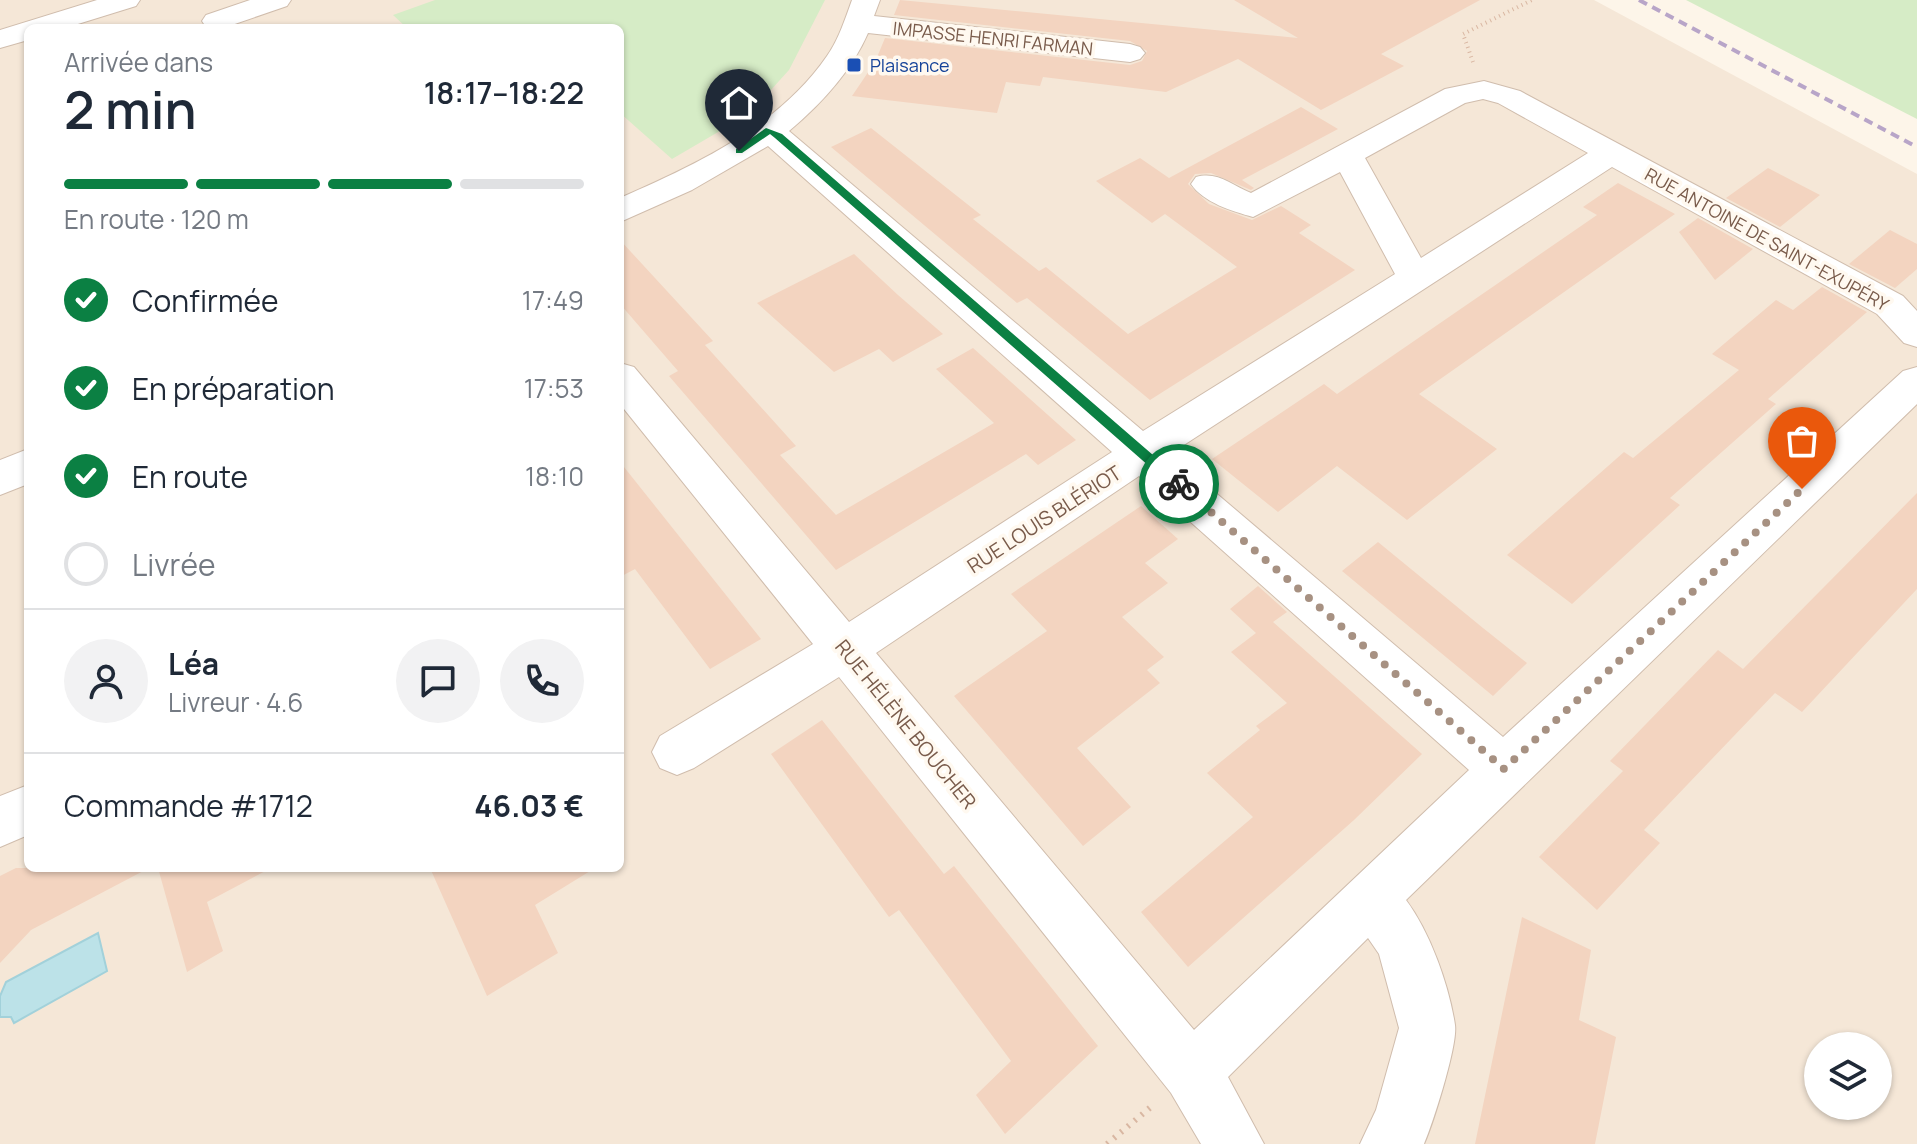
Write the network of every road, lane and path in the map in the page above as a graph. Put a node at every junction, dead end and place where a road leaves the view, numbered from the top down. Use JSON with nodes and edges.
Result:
{"nodes":[{"id":1,"x":126,"y":0,"type":"edge"},
{"id":2,"x":277,"y":0,"type":"edge"},
{"id":3,"x":1532,"y":0,"type":"edge"},
{"id":4,"x":861,"y":12,"type":"edge"},
{"id":5,"x":212,"y":16,"type":"edge"},
{"id":6,"x":49,"y":24,"type":"edge"},
{"id":7,"x":24,"y":32,"type":"edge"},
{"id":8,"x":0,"y":39,"type":"edge"},
{"id":9,"x":1130,"y":53,"type":"dead end"},
{"id":10,"x":1484,"y":90,"type":"junction"},
{"id":11,"x":769,"y":130,"type":"junction"},
{"id":12,"x":1611,"y":153,"type":"junction"},
{"id":13,"x":1347,"y":155,"type":"junction"},
{"id":14,"x":1208,"y":184,"type":"dead end"},
{"id":15,"x":624,"y":209,"type":"edge"},
{"id":16,"x":1415,"y":278,"type":"junction"},
{"id":17,"x":1917,"y":334,"type":"edge"},
{"id":18,"x":1917,"y":381,"type":"edge"},
{"id":19,"x":624,"y":382,"type":"edge"},
{"id":20,"x":1144,"y":454,"type":"junction"},
{"id":21,"x":24,"y":467,"type":"edge"},
{"id":22,"x":0,"y":479,"type":"edge"},
{"id":23,"x":845,"y":649,"type":"junction"},
{"id":24,"x":677,"y":752,"type":"dead end"},
{"id":25,"x":1504,"y":769,"type":"junction"},
{"id":26,"x":24,"y":811,"type":"edge"},
{"id":27,"x":0,"y":822,"type":"edge"},
{"id":28,"x":1372,"y":898,"type":"junction"},
{"id":29,"x":1192,"y":1072,"type":"junction"},
{"id":30,"x":1234,"y":1144,"type":"edge"},
{"id":31,"x":1390,"y":1144,"type":"edge"}],
"edges":[{"from":1,"to":6,"type":"street"},
{"from":2,"to":5,"type":"street"},
{"from":3,"to":10,"type":"path"},
{"from":4,"to":9,"type":"street","name":"IMPASSE HENRI FARMAN"},
{"from":4,"to":11,"type":"street"},
{"from":7,"to":8,"type":"street"},
{"from":10,"to":12,"type":"street","name":"RUE ANTOINE DE SAINT-EXUPÉRY"},
{"from":10,"to":13,"type":"street"},
{"from":11,"to":15,"type":"street"},
{"from":11,"to":20,"type":"street"},
{"from":12,"to":16,"type":"street","name":"RUE LOUIS BLÉRIOT"},
{"from":12,"to":17,"type":"street","name":"RUE ANTOINE DE SAINT-EXUPÉRY"},
{"from":13,"to":14,"type":"street"},
{"from":13,"to":16,"type":"street"},
{"from":16,"to":20,"type":"street","name":"RUE LOUIS BLÉRIOT"},
{"from":18,"to":25,"type":"street"},
{"from":19,"to":23,"type":"street","name":"RUE HÉLÈNE BOUCHER"},
{"from":20,"to":23,"type":"street","name":"RUE LOUIS BLÉRIOT"},
{"from":20,"to":25,"type":"street"},
{"from":21,"to":22,"type":"street"},
{"from":23,"to":24,"type":"street","name":"RUE LOUIS BLÉRIOT"},
{"from":23,"to":29,"type":"street","name":"RUE HÉLÈNE BOUCHER"},
{"from":25,"to":28,"type":"street"},
{"from":26,"to":27,"type":"street"},
{"from":28,"to":29,"type":"street"},
{"from":28,"to":31,"type":"street"},
{"from":29,"to":30,"type":"street"}]}
